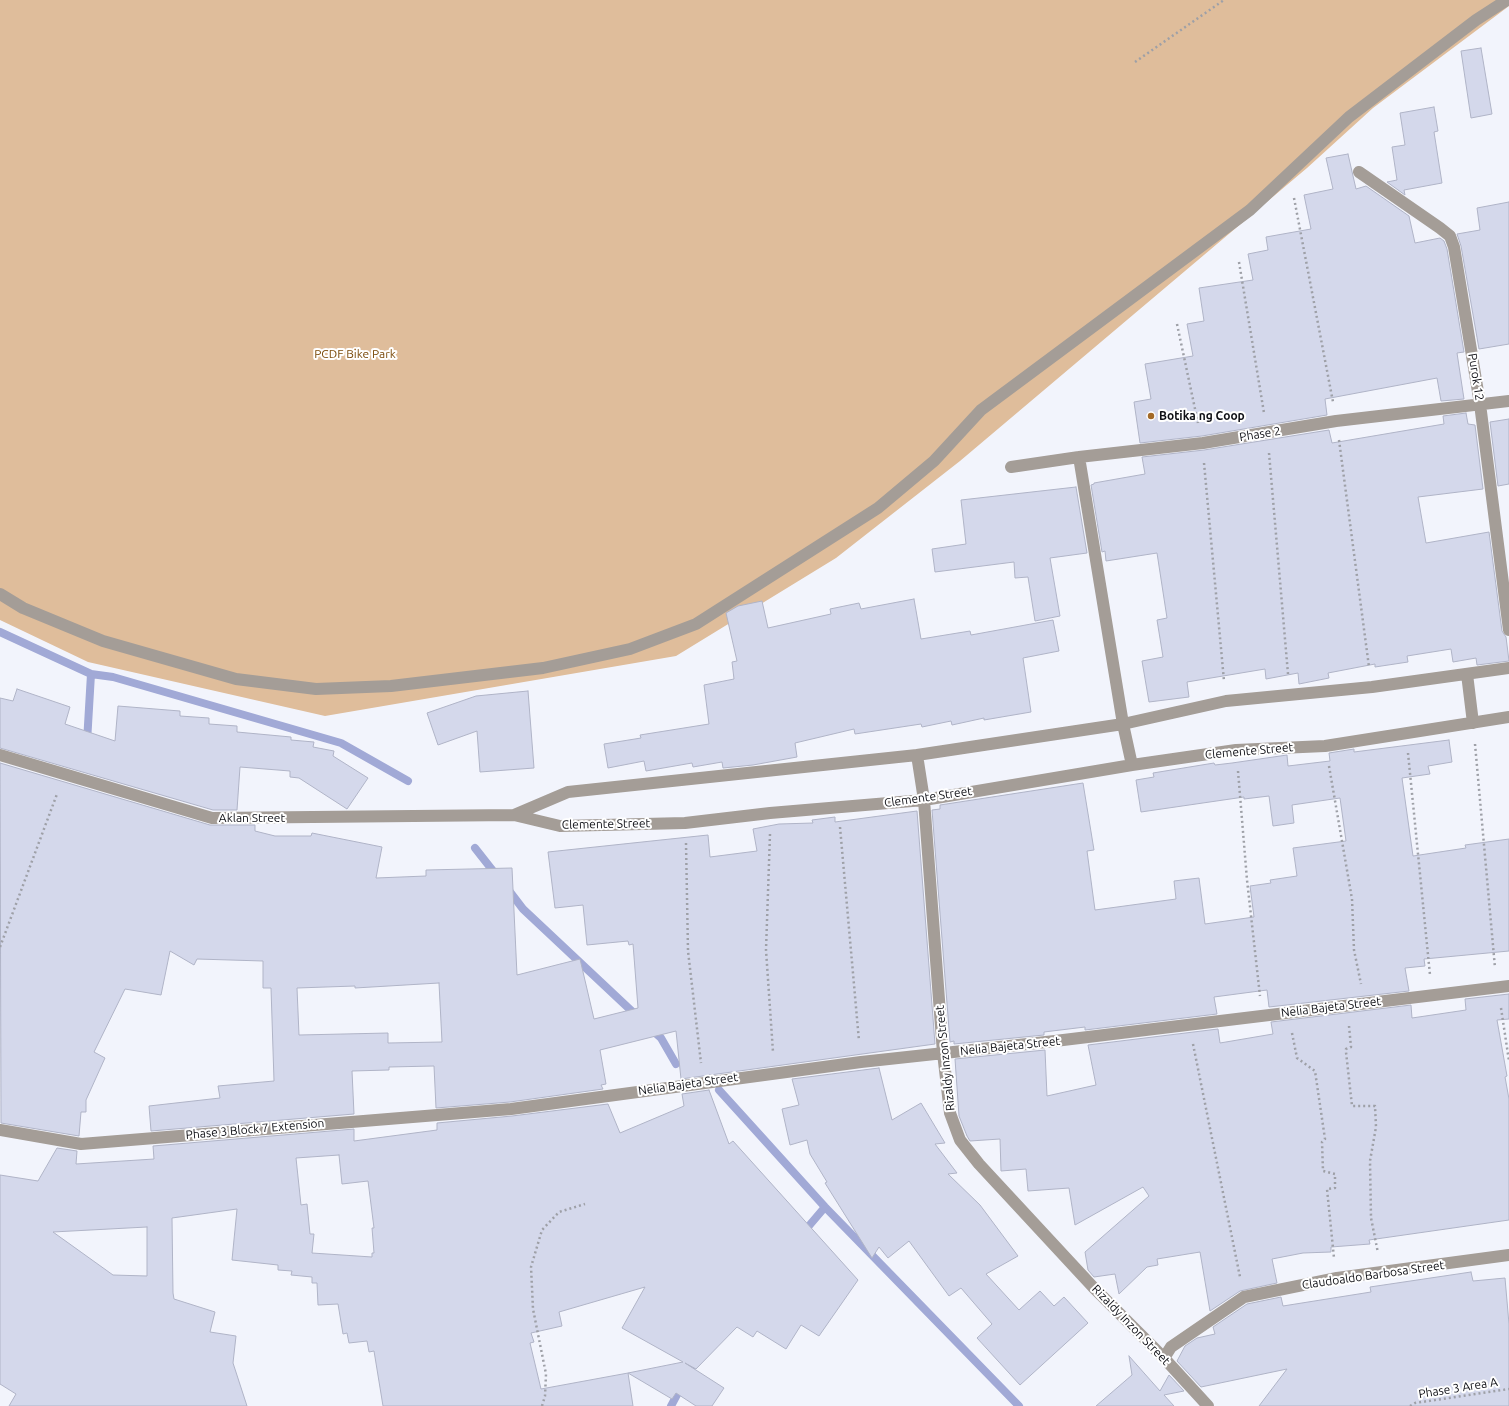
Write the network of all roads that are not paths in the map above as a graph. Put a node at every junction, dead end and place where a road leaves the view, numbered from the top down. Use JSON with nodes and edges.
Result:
{"nodes":[{"id":1,"x":1507,"y":0,"type":"edge"},
{"id":2,"x":1359,"y":172,"type":"dead end"},
{"id":3,"x":1509,"y":401,"type":"edge"},
{"id":4,"x":1480,"y":404,"type":"junction"},
{"id":5,"x":1078,"y":457,"type":"junction"},
{"id":6,"x":1011,"y":467,"type":"dead end"},
{"id":7,"x":0,"y":594,"type":"edge"},
{"id":8,"x":1509,"y":630,"type":"edge"},
{"id":9,"x":1509,"y":668,"type":"edge"},
{"id":10,"x":1467,"y":674,"type":"junction"},
{"id":11,"x":1509,"y":717,"type":"edge"},
{"id":12,"x":1473,"y":723,"type":"junction"},
{"id":13,"x":1123,"y":724,"type":"junction"},
{"id":14,"x":917,"y":754,"type":"junction"},
{"id":15,"x":0,"y":755,"type":"edge"},
{"id":16,"x":1132,"y":764,"type":"junction"},
{"id":17,"x":924,"y":800,"type":"junction"},
{"id":18,"x":514,"y":815,"type":"junction"},
{"id":19,"x":1503,"y":987,"type":"edge"},
{"id":20,"x":943,"y":1053,"type":"junction"},
{"id":21,"x":511,"y":1109,"type":"joint"},
{"id":22,"x":0,"y":1130,"type":"edge"},
{"id":23,"x":1509,"y":1256,"type":"edge"},
{"id":24,"x":1163,"y":1357,"type":"junction"},
{"id":25,"x":1208,"y":1406,"type":"edge"}],
"edges":[{"from":1,"to":7,"type":"street"},
{"from":2,"to":4,"type":"street","name":"Purok 12"},
{"from":3,"to":4,"type":"street","name":"Phase 2"},
{"from":4,"to":5,"type":"street","name":"Phase 2"},
{"from":4,"to":8,"type":"street","name":"Purok 12"},
{"from":5,"to":6,"type":"street","name":"Phase 2"},
{"from":5,"to":13,"type":"street"},
{"from":9,"to":10,"type":"street"},
{"from":10,"to":12,"type":"street"},
{"from":10,"to":13,"type":"street"},
{"from":11,"to":12,"type":"street","name":"Clemente Street"},
{"from":12,"to":16,"type":"street","name":"Clemente Street"},
{"from":13,"to":14,"type":"street"},
{"from":13,"to":16,"type":"street"},
{"from":14,"to":17,"type":"street","name":"Rizaldy Inzon Street"},
{"from":14,"to":18,"type":"street"},
{"from":15,"to":18,"type":"street","name":"Aklan Street"},
{"from":16,"to":17,"type":"street","name":"Clemente Street"},
{"from":17,"to":18,"type":"street","name":"Clemente Street"},
{"from":17,"to":20,"type":"street","name":"Rizaldy Inzon Street"},
{"from":19,"to":20,"type":"street","name":"Nelia Bajeta Street"},
{"from":20,"to":21,"type":"street","name":"Nelia Bajeta Street"},
{"from":20,"to":24,"type":"street","name":"Rizaldy Inzon Street"},
{"from":21,"to":22,"type":"street","name":"Phase 3 Block 7 Extension"},
{"from":23,"to":24,"type":"street","name":"Claudoaldo Barbosa Street"},
{"from":24,"to":25,"type":"street","name":"Rizaldy Inzon Street"}]}
